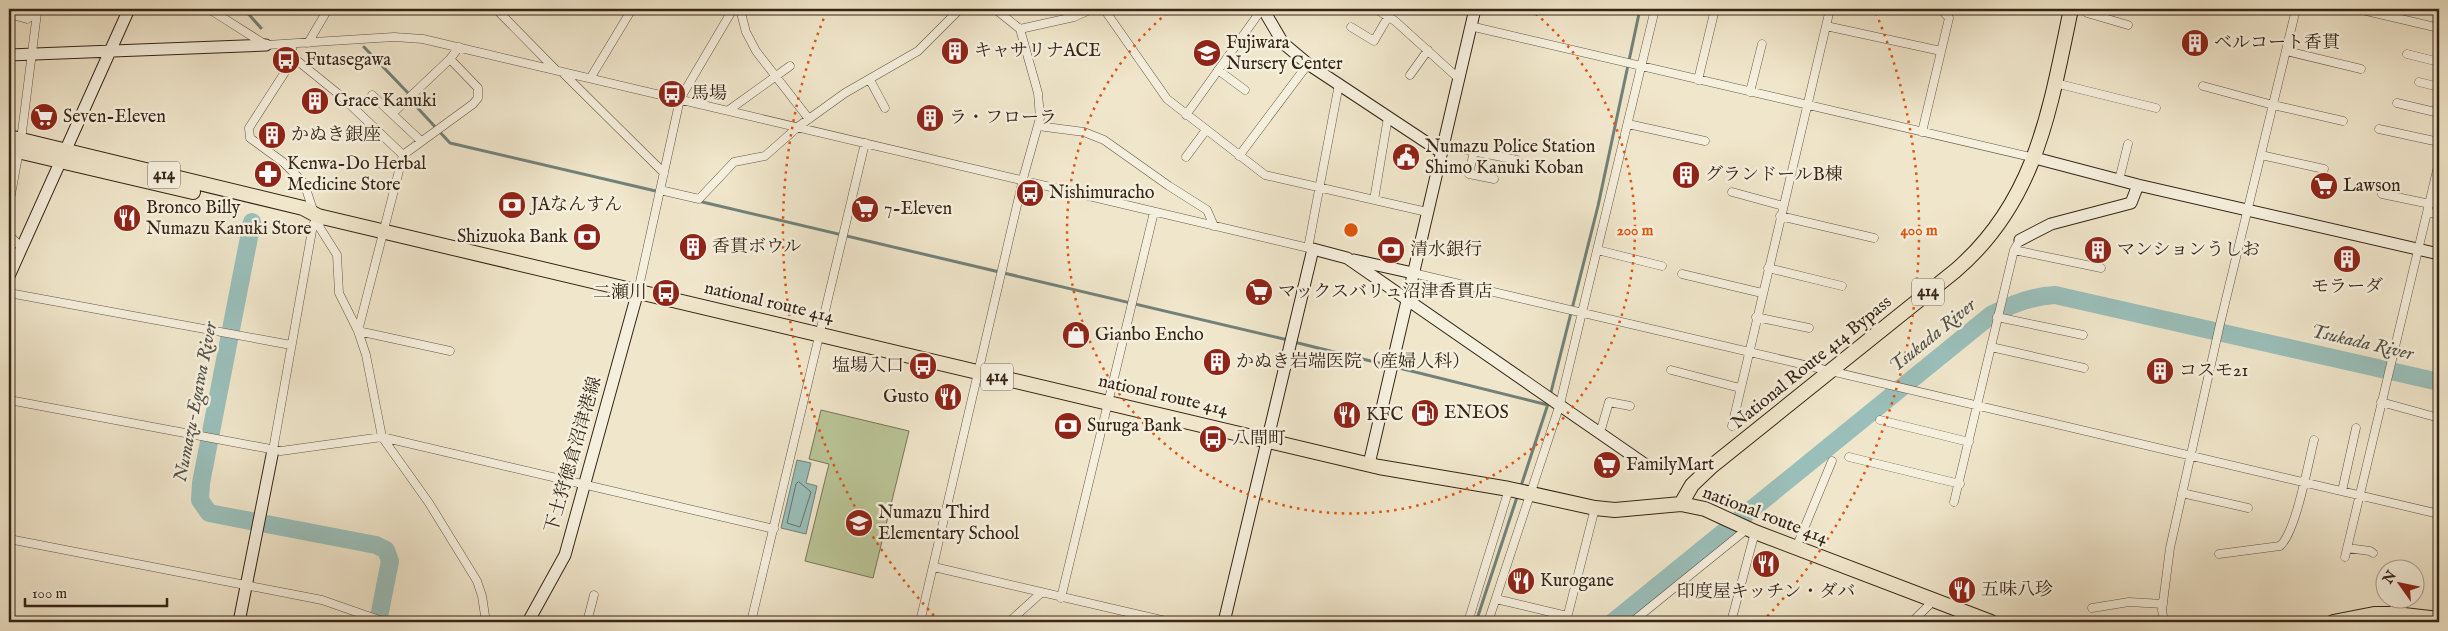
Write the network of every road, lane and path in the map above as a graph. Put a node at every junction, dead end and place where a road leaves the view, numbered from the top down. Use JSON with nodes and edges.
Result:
{"nodes":[{"id":1,"x":129,"y":9,"type":"edge"},
{"id":2,"x":209,"y":9,"type":"edge"},
{"id":3,"x":328,"y":9,"type":"edge"},
{"id":4,"x":632,"y":9,"type":"edge"},
{"id":5,"x":733,"y":9,"type":"edge"},
{"id":6,"x":740,"y":9,"type":"edge"},
{"id":7,"x":960,"y":9,"type":"edge"},
{"id":8,"x":995,"y":9,"type":"edge"},
{"id":9,"x":1092,"y":9,"type":"edge"},
{"id":10,"x":1104,"y":9,"type":"edge"},
{"id":11,"x":1262,"y":9,"type":"edge"},
{"id":12,"x":1376,"y":9,"type":"edge"},
{"id":13,"x":1475,"y":9,"type":"edge"},
{"id":14,"x":1655,"y":9,"type":"edge"},
{"id":15,"x":1715,"y":9,"type":"edge"},
{"id":16,"x":1830,"y":9,"type":"edge"},
{"id":17,"x":1941,"y":9,"type":"edge"},
{"id":18,"x":2071,"y":9,"type":"edge"},
{"id":19,"x":2296,"y":9,"type":"edge"},
{"id":20,"x":2358,"y":9,"type":"edge"},
{"id":21,"x":498,"y":10,"type":"edge"},
{"id":22,"x":40,"y":11,"type":"edge"},
{"id":23,"x":2087,"y":13,"type":"dead end"},
{"id":24,"x":9,"y":14,"type":"edge"},
{"id":25,"x":1388,"y":17,"type":"junction"},
{"id":26,"x":2128,"y":25,"type":"dead end"},
{"id":27,"x":1470,"y":26,"type":"junction"},
{"id":28,"x":1826,"y":26,"type":"junction"},
{"id":29,"x":1351,"y":27,"type":"dead end"},
{"id":30,"x":2439,"y":28,"type":"edge"},
{"id":31,"x":1020,"y":29,"type":"junction"},
{"id":32,"x":308,"y":43,"type":"junction"},
{"id":33,"x":291,"y":44,"type":"junction"},
{"id":34,"x":1762,"y":44,"type":"dead end"},
{"id":35,"x":266,"y":45,"type":"junction"},
{"id":36,"x":459,"y":47,"type":"junction"},
{"id":37,"x":1428,"y":50,"type":"junction"},
{"id":38,"x":1941,"y":51,"type":"junction"},
{"id":39,"x":109,"y":52,"type":"junction"},
{"id":40,"x":2286,"y":52,"type":"junction"},
{"id":41,"x":32,"y":54,"type":"junction"},
{"id":42,"x":2407,"y":54,"type":"dead end"},
{"id":43,"x":9,"y":55,"type":"edge"},
{"id":44,"x":294,"y":58,"type":"junction"},
{"id":45,"x":450,"y":59,"type":"junction"},
{"id":46,"x":2439,"y":62,"type":"edge"},
{"id":47,"x":1308,"y":64,"type":"junction"},
{"id":48,"x":790,"y":66,"type":"dead end"},
{"id":49,"x":1638,"y":66,"type":"junction"},
{"id":50,"x":2361,"y":69,"type":"dead end"},
{"id":51,"x":558,"y":70,"type":"junction"},
{"id":52,"x":1218,"y":70,"type":"junction"},
{"id":53,"x":1410,"y":75,"type":"dead end"},
{"id":54,"x":591,"y":77,"type":"junction"},
{"id":55,"x":776,"y":77,"type":"junction"},
{"id":56,"x":1458,"y":78,"type":"junction"},
{"id":57,"x":870,"y":80,"type":"junction"},
{"id":58,"x":1698,"y":80,"type":"junction"},
{"id":59,"x":2419,"y":82,"type":"dead end"},
{"id":60,"x":2055,"y":83,"type":"junction"},
{"id":61,"x":1340,"y":84,"type":"junction"},
{"id":62,"x":2204,"y":86,"type":"dead end"},
{"id":63,"x":2439,"y":87,"type":"edge"},
{"id":64,"x":1245,"y":90,"type":"dead end"},
{"id":65,"x":1750,"y":92,"type":"junction"},
{"id":66,"x":372,"y":94,"type":"dead end"},
{"id":67,"x":680,"y":99,"type":"junction"},
{"id":68,"x":2397,"y":103,"type":"dead end"},
{"id":69,"x":1807,"y":105,"type":"junction"},
{"id":70,"x":2273,"y":105,"type":"junction"},
{"id":71,"x":885,"y":108,"type":"dead end"},
{"id":72,"x":2156,"y":108,"type":"dead end"},
{"id":73,"x":729,"y":110,"type":"junction"},
{"id":74,"x":2439,"y":112,"type":"edge"},
{"id":75,"x":393,"y":113,"type":"junction"},
{"id":76,"x":1186,"y":115,"type":"junction"},
{"id":77,"x":1388,"y":117,"type":"junction"},
{"id":78,"x":809,"y":119,"type":"junction"},
{"id":79,"x":2343,"y":121,"type":"dead end"},
{"id":80,"x":1628,"y":124,"type":"junction"},
{"id":81,"x":799,"y":126,"type":"junction"},
{"id":82,"x":1038,"y":126,"type":"junction"},
{"id":83,"x":2380,"y":129,"type":"dead end"},
{"id":84,"x":1206,"y":130,"type":"junction"},
{"id":85,"x":1922,"y":132,"type":"junction"},
{"id":86,"x":421,"y":141,"type":"junction"},
{"id":87,"x":1705,"y":141,"type":"dead end"},
{"id":88,"x":2439,"y":142,"type":"edge"},
{"id":89,"x":865,"y":143,"type":"junction"},
{"id":90,"x":14,"y":144,"type":"edge"},
{"id":91,"x":2128,"y":144,"type":"dead end"},
{"id":92,"x":1442,"y":148,"type":"junction"},
{"id":93,"x":1474,"y":151,"type":"junction"},
{"id":94,"x":403,"y":155,"type":"junction"},
{"id":95,"x":2261,"y":155,"type":"junction"},
{"id":96,"x":63,"y":156,"type":"junction"},
{"id":97,"x":1239,"y":156,"type":"junction"},
{"id":98,"x":1186,"y":157,"type":"dead end"},
{"id":99,"x":2035,"y":158,"type":"junction"},
{"id":100,"x":1517,"y":160,"type":"dead end"},
{"id":101,"x":2439,"y":162,"type":"edge"},
{"id":102,"x":2324,"y":169,"type":"dead end"},
{"id":103,"x":664,"y":172,"type":"junction"},
{"id":104,"x":1494,"y":179,"type":"dead end"},
{"id":105,"x":1023,"y":180,"type":"junction"},
{"id":106,"x":2119,"y":180,"type":"junction"},
{"id":107,"x":2138,"y":185,"type":"junction"},
{"id":108,"x":1320,"y":188,"type":"junction"},
{"id":109,"x":660,"y":190,"type":"junction"},
{"id":110,"x":1732,"y":192,"type":"dead end"},
{"id":111,"x":2382,"y":194,"type":"dead end"},
{"id":112,"x":1374,"y":200,"type":"junction"},
{"id":113,"x":9,"y":205,"type":"edge"},
{"id":114,"x":1783,"y":206,"type":"junction"},
{"id":115,"x":2429,"y":208,"type":"junction"},
{"id":116,"x":2248,"y":209,"type":"junction"},
{"id":117,"x":1154,"y":212,"type":"junction"},
{"id":118,"x":1427,"y":212,"type":"junction"},
{"id":119,"x":2439,"y":215,"type":"edge"},
{"id":120,"x":318,"y":216,"type":"junction"},
{"id":121,"x":1780,"y":216,"type":"junction"},
{"id":122,"x":1214,"y":226,"type":"junction"},
{"id":123,"x":382,"y":231,"type":"junction"},
{"id":124,"x":9,"y":235,"type":"edge"},
{"id":125,"x":1874,"y":238,"type":"dead end"},
{"id":126,"x":2020,"y":240,"type":"joint"},
{"id":127,"x":21,"y":248,"type":"junction"},
{"id":128,"x":1310,"y":248,"type":"junction"},
{"id":129,"x":2419,"y":249,"type":"junction"},
{"id":130,"x":1597,"y":250,"type":"junction"},
{"id":131,"x":2014,"y":250,"type":"junction"},
{"id":132,"x":2439,"y":254,"type":"edge"},
{"id":133,"x":1347,"y":258,"type":"junction"},
{"id":134,"x":1662,"y":266,"type":"dead end"},
{"id":135,"x":1768,"y":268,"type":"junction"},
{"id":136,"x":2101,"y":268,"type":"dead end"},
{"id":137,"x":1413,"y":273,"type":"junction"},
{"id":138,"x":1682,"y":274,"type":"dead end"},
{"id":139,"x":9,"y":276,"type":"edge"},
{"id":140,"x":1842,"y":286,"type":"dead end"},
{"id":141,"x":638,"y":291,"type":"junction"},
{"id":142,"x":9,"y":293,"type":"edge"},
{"id":143,"x":1762,"y":293,"type":"junction"},
{"id":144,"x":1407,"y":298,"type":"junction"},
{"id":145,"x":1581,"y":313,"type":"junction"},
{"id":146,"x":1756,"y":317,"type":"junction"},
{"id":147,"x":1997,"y":319,"type":"junction"},
{"id":148,"x":1809,"y":328,"type":"dead end"},
{"id":149,"x":358,"y":331,"type":"junction"},
{"id":150,"x":819,"y":334,"type":"junction"},
{"id":151,"x":2083,"y":335,"type":"dead end"},
{"id":152,"x":291,"y":345,"type":"junction"},
{"id":153,"x":1991,"y":347,"type":"junction"},
{"id":154,"x":450,"y":352,"type":"dead end"},
{"id":155,"x":1748,"y":352,"type":"junction"},
{"id":156,"x":2084,"y":368,"type":"dead end"},
{"id":157,"x":1671,"y":370,"type":"dead end"},
{"id":158,"x":978,"y":372,"type":"junction"},
{"id":159,"x":1830,"y":372,"type":"junction"},
{"id":160,"x":1740,"y":388,"type":"junction"},
{"id":161,"x":9,"y":400,"type":"edge"},
{"id":162,"x":1107,"y":402,"type":"junction"},
{"id":163,"x":2381,"y":402,"type":"junction"},
{"id":164,"x":1560,"y":404,"type":"junction"},
{"id":165,"x":1978,"y":405,"type":"junction"},
{"id":166,"x":1630,"y":406,"type":"dead end"},
{"id":167,"x":2439,"y":418,"type":"edge"},
{"id":168,"x":1880,"y":420,"type":"dead end"},
{"id":169,"x":1732,"y":426,"type":"dead end"},
{"id":170,"x":2356,"y":428,"type":"dead end"},
{"id":171,"x":1600,"y":433,"type":"junction"},
{"id":172,"x":382,"y":437,"type":"junction"},
{"id":173,"x":1268,"y":440,"type":"junction"},
{"id":174,"x":2314,"y":440,"type":"dead end"},
{"id":175,"x":1969,"y":442,"type":"junction"},
{"id":176,"x":273,"y":450,"type":"junction"},
{"id":177,"x":2190,"y":456,"type":"junction"},
{"id":178,"x":1849,"y":457,"type":"dead end"},
{"id":179,"x":1832,"y":461,"type":"dead end"},
{"id":180,"x":1369,"y":464,"type":"junction"},
{"id":181,"x":1646,"y":465,"type":"dead end"},
{"id":182,"x":2303,"y":482,"type":"junction"},
{"id":183,"x":585,"y":484,"type":"junction"},
{"id":184,"x":1960,"y":484,"type":"junction"},
{"id":185,"x":1509,"y":489,"type":"junction"},
{"id":186,"x":2342,"y":491,"type":"junction"},
{"id":187,"x":1529,"y":493,"type":"junction"},
{"id":188,"x":2182,"y":493,"type":"junction"},
{"id":189,"x":2360,"y":495,"type":"junction"},
{"id":190,"x":1954,"y":502,"type":"dead end"},
{"id":191,"x":1681,"y":504,"type":"junction"},
{"id":192,"x":1595,"y":508,"type":"junction"},
{"id":193,"x":2248,"y":508,"type":"dead end"},
{"id":194,"x":2439,"y":513,"type":"edge"},
{"id":195,"x":774,"y":529,"type":"junction"},
{"id":196,"x":1749,"y":529,"type":"junction"},
{"id":197,"x":9,"y":539,"type":"edge"},
{"id":198,"x":1796,"y":548,"type":"junction"},
{"id":199,"x":2347,"y":548,"type":"junction"},
{"id":200,"x":2373,"y":553,"type":"dead end"},
{"id":201,"x":2219,"y":554,"type":"dead end"},
{"id":202,"x":2345,"y":557,"type":"dead end"},
{"id":203,"x":934,"y":567,"type":"junction"},
{"id":204,"x":246,"y":585,"type":"junction"},
{"id":205,"x":1041,"y":593,"type":"junction"},
{"id":206,"x":594,"y":595,"type":"dead end"},
{"id":207,"x":1061,"y":598,"type":"junction"},
{"id":208,"x":1496,"y":599,"type":"junction"},
{"id":209,"x":1934,"y":600,"type":"junction"},
{"id":210,"x":2163,"y":604,"type":"junction"},
{"id":211,"x":2092,"y":608,"type":"dead end"},
{"id":212,"x":1970,"y":618,"type":"edge"},
{"id":213,"x":2380,"y":618,"type":"edge"},
{"id":214,"x":1567,"y":619,"type":"edge"},
{"id":215,"x":2439,"y":619,"type":"edge"},
{"id":216,"x":239,"y":622,"type":"edge"},
{"id":217,"x":385,"y":622,"type":"edge"},
{"id":218,"x":486,"y":622,"type":"edge"},
{"id":219,"x":528,"y":622,"type":"edge"},
{"id":220,"x":587,"y":622,"type":"edge"},
{"id":221,"x":751,"y":622,"type":"edge"},
{"id":222,"x":920,"y":622,"type":"edge"},
{"id":223,"x":1009,"y":622,"type":"edge"},
{"id":224,"x":1170,"y":622,"type":"edge"},
{"id":225,"x":1224,"y":622,"type":"edge"},
{"id":226,"x":1468,"y":622,"type":"edge"},
{"id":227,"x":1488,"y":622,"type":"edge"},
{"id":228,"x":1632,"y":622,"type":"edge"},
{"id":229,"x":1731,"y":622,"type":"edge"},
{"id":230,"x":1912,"y":622,"type":"edge"},
{"id":231,"x":1991,"y":622,"type":"edge"},
{"id":232,"x":2164,"y":622,"type":"edge"},
{"id":233,"x":2333,"y":622,"type":"edge"}],
"edges":[{"from":1,"to":39,"type":"street"},
{"from":2,"to":35,"type":"street"},
{"from":3,"to":32,"type":"street"},
{"from":4,"to":54,"type":"street"},
{"from":5,"to":67,"type":"street"},
{"from":6,"to":55,"type":"street"},
{"from":7,"to":57,"type":"street"},
{"from":8,"to":31,"type":"street"},
{"from":9,"to":31,"type":"street"},
{"from":10,"to":76,"type":"street"},
{"from":11,"to":47,"type":"street"},
{"from":11,"to":52,"type":"street"},
{"from":12,"to":25,"type":"street"},
{"from":13,"to":27,"type":"street"},
{"from":14,"to":49,"type":"street"},
{"from":15,"to":58,"type":"street"},
{"from":16,"to":28,"type":"street"},
{"from":17,"to":38,"type":"street"},
{"from":18,"to":60,"type":"highway","name":"National Route 414 Bypass","number":"414"},
{"from":19,"to":40,"type":"street"},
{"from":20,"to":30,"type":"street"},
{"from":21,"to":51,"type":"street"},
{"from":22,"to":24,"type":"street"},
{"from":22,"to":41,"type":"street"},
{"from":23,"to":26,"type":"street"},
{"from":25,"to":29,"type":"street"},
{"from":25,"to":37,"type":"street"},
{"from":27,"to":49,"type":"street"},
{"from":27,"to":56,"type":"street"},
{"from":28,"to":38,"type":"street"},
{"from":28,"to":69,"type":"street"},
{"from":31,"to":82,"type":"street"},
{"from":32,"to":33,"type":"street"},
{"from":32,"to":36,"type":"street"},
{"from":33,"to":35,"type":"street"},
{"from":33,"to":44,"type":"street"},
{"from":34,"to":65,"type":"street"},
{"from":35,"to":39,"type":"street"},
{"from":36,"to":45,"type":"street"},
{"from":36,"to":51,"type":"street"},
{"from":37,"to":53,"type":"street"},
{"from":37,"to":56,"type":"street"},
{"from":38,"to":85,"type":"street"},
{"from":39,"to":41,"type":"street"},
{"from":39,"to":96,"type":"street"},
{"from":40,"to":50,"type":"street"},
{"from":40,"to":70,"type":"street"},
{"from":41,"to":43,"type":"street"},
{"from":41,"to":90,"type":"street"},
{"from":42,"to":46,"type":"street"},
{"from":44,"to":94,"type":"street"},
{"from":44,"to":120,"type":"street"},
{"from":45,"to":75,"type":"street"},
{"from":45,"to":86,"type":"street"},
{"from":47,"to":61,"type":"street"},
{"from":47,"to":97,"type":"street"},
{"from":48,"to":55,"type":"street"},
{"from":49,"to":58,"type":"street"},
{"from":49,"to":80,"type":"street"},
{"from":51,"to":54,"type":"street"},
{"from":51,"to":103,"type":"street"},
{"from":52,"to":64,"type":"street"},
{"from":52,"to":76,"type":"street"},
{"from":54,"to":67,"type":"street"},
{"from":55,"to":73,"type":"street"},
{"from":55,"to":78,"type":"street"},
{"from":56,"to":92,"type":"street"},
{"from":57,"to":71,"type":"street"},
{"from":57,"to":78,"type":"street"},
{"from":58,"to":65,"type":"street"},
{"from":59,"to":63,"type":"street"},
{"from":60,"to":72,"type":"street"},
{"from":60,"to":99,"type":"highway","name":"National Route 414 Bypass","number":"414"},
{"from":61,"to":77,"type":"street"},
{"from":61,"to":108,"type":"street"},
{"from":62,"to":70,"type":"street"},
{"from":65,"to":69,"type":"street"},
{"from":66,"to":75,"type":"street"},
{"from":67,"to":73,"type":"street"},
{"from":67,"to":103,"type":"street"},
{"from":68,"to":74,"type":"street"},
{"from":69,"to":85,"type":"street"},
{"from":69,"to":114,"type":"street"},
{"from":70,"to":79,"type":"street"},
{"from":70,"to":95,"type":"street"},
{"from":73,"to":81,"type":"street"},
{"from":75,"to":86,"type":"street"},
{"from":76,"to":84,"type":"street"},
{"from":77,"to":92,"type":"street"},
{"from":77,"to":112,"type":"street"},
{"from":78,"to":81,"type":"street"},
{"from":80,"to":87,"type":"street"},
{"from":80,"to":130,"type":"street"},
{"from":81,"to":89,"type":"street"},
{"from":81,"to":109,"type":"street"},
{"from":82,"to":105,"type":"street"},
{"from":82,"to":122,"type":"street"},
{"from":83,"to":88,"type":"street"},
{"from":84,"to":97,"type":"street"},
{"from":84,"to":98,"type":"street"},
{"from":85,"to":99,"type":"street"},
{"from":86,"to":94,"type":"street"},
{"from":89,"to":105,"type":"street"},
{"from":89,"to":150,"type":"street"},
{"from":90,"to":96,"type":"highway","name":"national route 414","number":"414"},
{"from":90,"to":113,"type":"street"},
{"from":91,"to":106,"type":"street"},
{"from":92,"to":93,"type":"street"},
{"from":92,"to":118,"type":"street"},
{"from":93,"to":100,"type":"street"},
{"from":93,"to":104,"type":"street"},
{"from":94,"to":123,"type":"street"},
{"from":95,"to":102,"type":"street"},
{"from":95,"to":116,"type":"street"},
{"from":96,"to":120,"type":"highway","name":"national route 414","number":"414"},
{"from":96,"to":127,"type":"street"},
{"from":97,"to":108,"type":"street"},
{"from":99,"to":106,"type":"street"},
{"from":99,"to":159,"type":"highway","name":"National Route 414 Bypass","number":"414"},
{"from":101,"to":115,"type":"street"},
{"from":103,"to":109,"type":"street"},
{"from":105,"to":117,"type":"street"},
{"from":105,"to":158,"type":"street"},
{"from":106,"to":107,"type":"street"},
{"from":107,"to":116,"type":"street"},
{"from":107,"to":126,"type":"street"},
{"from":108,"to":112,"type":"street"},
{"from":108,"to":128,"type":"street"},
{"from":109,"to":141,"type":"street"},
{"from":110,"to":114,"type":"street"},
{"from":111,"to":115,"type":"street"},
{"from":112,"to":118,"type":"street"},
{"from":114,"to":121,"type":"street"},
{"from":115,"to":119,"type":"street"},
{"from":115,"to":129,"type":"street"},
{"from":116,"to":129,"type":"street"},
{"from":116,"to":177,"type":"street"},
{"from":117,"to":122,"type":"street"},
{"from":117,"to":162,"type":"street"},
{"from":118,"to":137,"type":"street"},
{"from":120,"to":123,"type":"highway","name":"national route 414","number":"414"},
{"from":120,"to":149,"type":"street"},
{"from":120,"to":152,"type":"street"},
{"from":121,"to":125,"type":"street"},
{"from":121,"to":135,"type":"street"},
{"from":122,"to":128,"type":"street"},
{"from":123,"to":141,"type":"highway","name":"national route 414","number":"414"},
{"from":123,"to":149,"type":"street"},
{"from":124,"to":127,"type":"street"},
{"from":126,"to":131,"type":"street"},
{"from":127,"to":139,"type":"street"},
{"from":128,"to":133,"type":"street"},
{"from":128,"to":173,"type":"street"},
{"from":129,"to":132,"type":"street"},
{"from":129,"to":163,"type":"street"},
{"from":130,"to":134,"type":"street"},
{"from":130,"to":145,"type":"street"},
{"from":131,"to":136,"type":"street"},
{"from":131,"to":147,"type":"street"},
{"from":133,"to":137,"type":"street"},
{"from":133,"to":144,"type":"street"},
{"from":135,"to":140,"type":"street"},
{"from":135,"to":143,"type":"street"},
{"from":137,"to":144,"type":"street"},
{"from":137,"to":145,"type":"street"},
{"from":138,"to":143,"type":"street"},
{"from":141,"to":150,"type":"highway","name":"national route 414","number":"414"},
{"from":141,"to":183,"type":"street","name":"下土狩徳倉沼津港線"},
{"from":142,"to":152,"type":"street"},
{"from":143,"to":146,"type":"street"},
{"from":144,"to":164,"type":"street"},
{"from":144,"to":180,"type":"street"},
{"from":145,"to":155,"type":"street"},
{"from":145,"to":164,"type":"street"},
{"from":146,"to":148,"type":"street"},
{"from":146,"to":155,"type":"street"},
{"from":147,"to":151,"type":"street"},
{"from":147,"to":153,"type":"street"},
{"from":149,"to":154,"type":"street"},
{"from":149,"to":172,"type":"street"},
{"from":150,"to":158,"type":"highway","name":"national route 414","number":"414"},
{"from":150,"to":195,"type":"street"},
{"from":152,"to":176,"type":"street"},
{"from":153,"to":156,"type":"street"},
{"from":153,"to":165,"type":"street"},
{"from":155,"to":159,"type":"street"},
{"from":155,"to":160,"type":"street"},
{"from":157,"to":160,"type":"street"},
{"from":158,"to":162,"type":"highway","name":"national route 414","number":"414"},
{"from":158,"to":203,"type":"street"},
{"from":159,"to":165,"type":"street"},
{"from":159,"to":191,"type":"highway","name":"National Route 414 Bypass","number":"414"},
{"from":160,"to":169,"type":"street"},
{"from":161,"to":176,"type":"street"},
{"from":162,"to":173,"type":"highway","name":"national route 414","number":"414"},
{"from":162,"to":207,"type":"street"},
{"from":163,"to":167,"type":"street"},
{"from":163,"to":189,"type":"street"},
{"from":164,"to":171,"type":"street"},
{"from":164,"to":187,"type":"street"},
{"from":165,"to":175,"type":"street"},
{"from":165,"to":177,"type":"street"},
{"from":166,"to":171,"type":"street"},
{"from":168,"to":175,"type":"street"},
{"from":170,"to":186,"type":"street"},
{"from":171,"to":181,"type":"street"},
{"from":172,"to":176,"type":"street"},
{"from":172,"to":183,"type":"street"},
{"from":172,"to":218,"type":"street"},
{"from":173,"to":180,"type":"highway","name":"national route 414","number":"414"},
{"from":173,"to":225,"type":"street"},
{"from":174,"to":182,"type":"street"},
{"from":175,"to":184,"type":"street"},
{"from":176,"to":204,"type":"street"},
{"from":177,"to":182,"type":"street"},
{"from":177,"to":188,"type":"street"},
{"from":178,"to":184,"type":"street"},
{"from":179,"to":198,"type":"street"},
{"from":180,"to":185,"type":"highway","name":"national route 414","number":"414"},
{"from":182,"to":186,"type":"street"},
{"from":182,"to":201,"type":"street"},
{"from":183,"to":195,"type":"street"},
{"from":183,"to":219,"type":"street","name":"下土狩徳倉沼津港線"},
{"from":184,"to":190,"type":"street"},
{"from":185,"to":187,"type":"highway","name":"national route 414","number":"414"},
{"from":185,"to":226,"type":"street"},
{"from":186,"to":189,"type":"street"},
{"from":187,"to":192,"type":"highway","name":"national route 414","number":"414"},
{"from":187,"to":208,"type":"street"},
{"from":188,"to":193,"type":"street"},
{"from":188,"to":210,"type":"street"},
{"from":189,"to":194,"type":"street"},
{"from":189,"to":199,"type":"street"},
{"from":191,"to":192,"type":"highway","name":"national route 414","number":"414"},
{"from":191,"to":196,"type":"highway","name":"national route 414","number":"414"},
{"from":192,"to":214,"type":"street"},
{"from":195,"to":221,"type":"street"},
{"from":196,"to":198,"type":"highway","name":"national route 414","number":"414"},
{"from":196,"to":228,"type":"street"},
{"from":196,"to":229,"type":"street"},
{"from":197,"to":204,"type":"street"},
{"from":198,"to":209,"type":"highway","name":"national route 414","number":"414"},
{"from":199,"to":200,"type":"street"},
{"from":199,"to":202,"type":"street"},
{"from":203,"to":205,"type":"street"},
{"from":203,"to":222,"type":"street"},
{"from":204,"to":216,"type":"street"},
{"from":204,"to":217,"type":"street"},
{"from":205,"to":207,"type":"street"},
{"from":205,"to":223,"type":"street"},
{"from":206,"to":220,"type":"street"},
{"from":207,"to":224,"type":"street"},
{"from":208,"to":214,"type":"street"},
{"from":208,"to":227,"type":"street"},
{"from":209,"to":212,"type":"highway","name":"national route 414","number":"414"},
{"from":209,"to":230,"type":"street"},
{"from":210,"to":211,"type":"street"},
{"from":210,"to":232,"type":"street"},
{"from":212,"to":231,"type":"highway","name":"national route 414","number":"414"},
{"from":213,"to":215,"type":"highway"},
{"from":213,"to":233,"type":"highway"}]}
